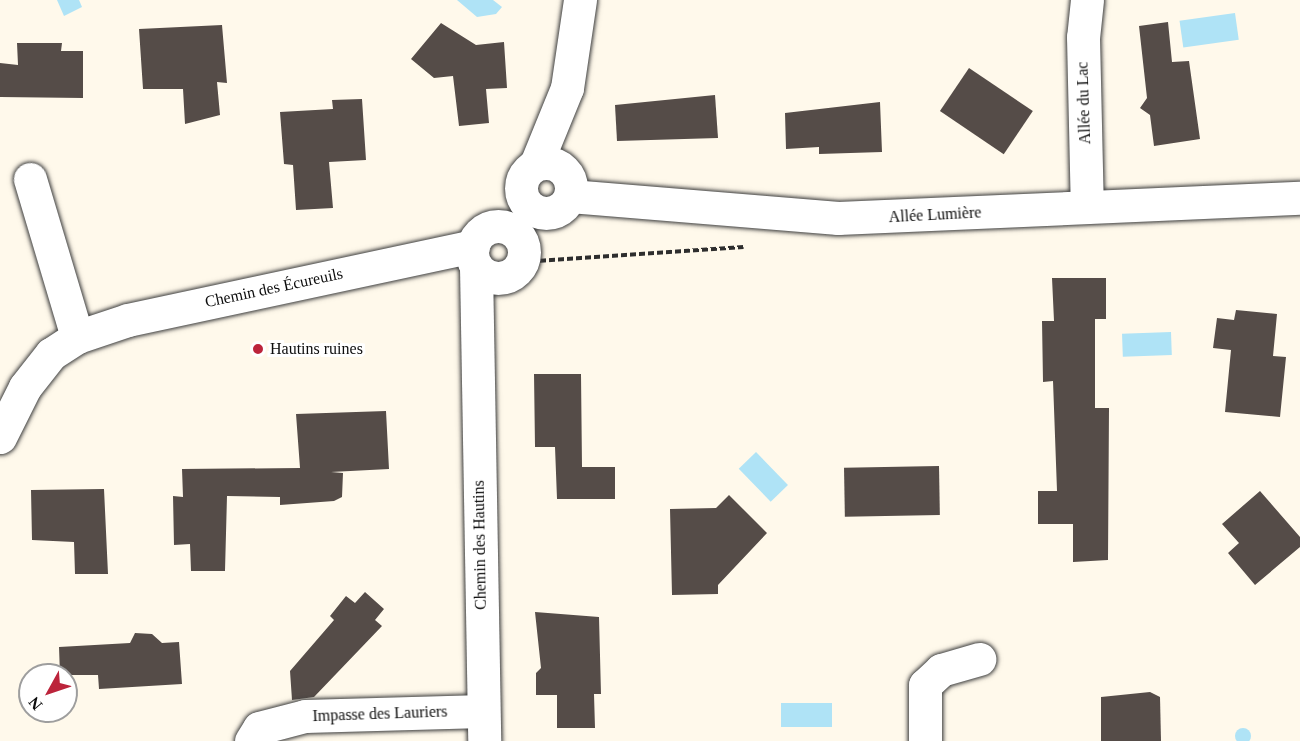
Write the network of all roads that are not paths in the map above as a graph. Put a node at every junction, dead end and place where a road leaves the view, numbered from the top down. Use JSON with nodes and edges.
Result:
{"nodes":[{"id":1,"x":580,"y":0,"type":"edge"},
{"id":2,"x":1087,"y":0,"type":"edge"},
{"id":3,"x":30,"y":178,"type":"dead end"},
{"id":4,"x":557,"y":186,"type":"junction"},
{"id":5,"x":1300,"y":198,"type":"edge"},
{"id":6,"x":1087,"y":207,"type":"junction"},
{"id":7,"x":499,"y":255,"type":"junction"},
{"id":8,"x":77,"y":337,"type":"junction"},
{"id":9,"x":0,"y":436,"type":"edge"},
{"id":10,"x":979,"y":659,"type":"dead end"},
{"id":11,"x":484,"y":726,"type":"edge"},
{"id":12,"x":251,"y":741,"type":"edge"},
{"id":13,"x":925,"y":741,"type":"edge"}],
"edges":[{"from":1,"to":4,"type":"street"},
{"from":2,"to":6,"type":"street","name":"Allée du Lac"},
{"from":3,"to":8,"type":"street"},
{"from":4,"to":6,"type":"street","name":"Allée Lumière"},
{"from":4,"to":7,"type":"street","name":"Chemin des Hautins"},
{"from":4,"to":7,"type":"street","name":"Chemin des Hautins"},
{"from":5,"to":6,"type":"street","name":"Allée Lumière"},
{"from":7,"to":8,"type":"street","name":"Chemin des Écureuils"},
{"from":7,"to":11,"type":"street","name":"Chemin des Hautins"},
{"from":8,"to":9,"type":"street","name":"Chemin des Écureuils"},
{"from":10,"to":13,"type":"street"},
{"from":11,"to":12,"type":"street","name":"Impasse des Lauriers"}]}
